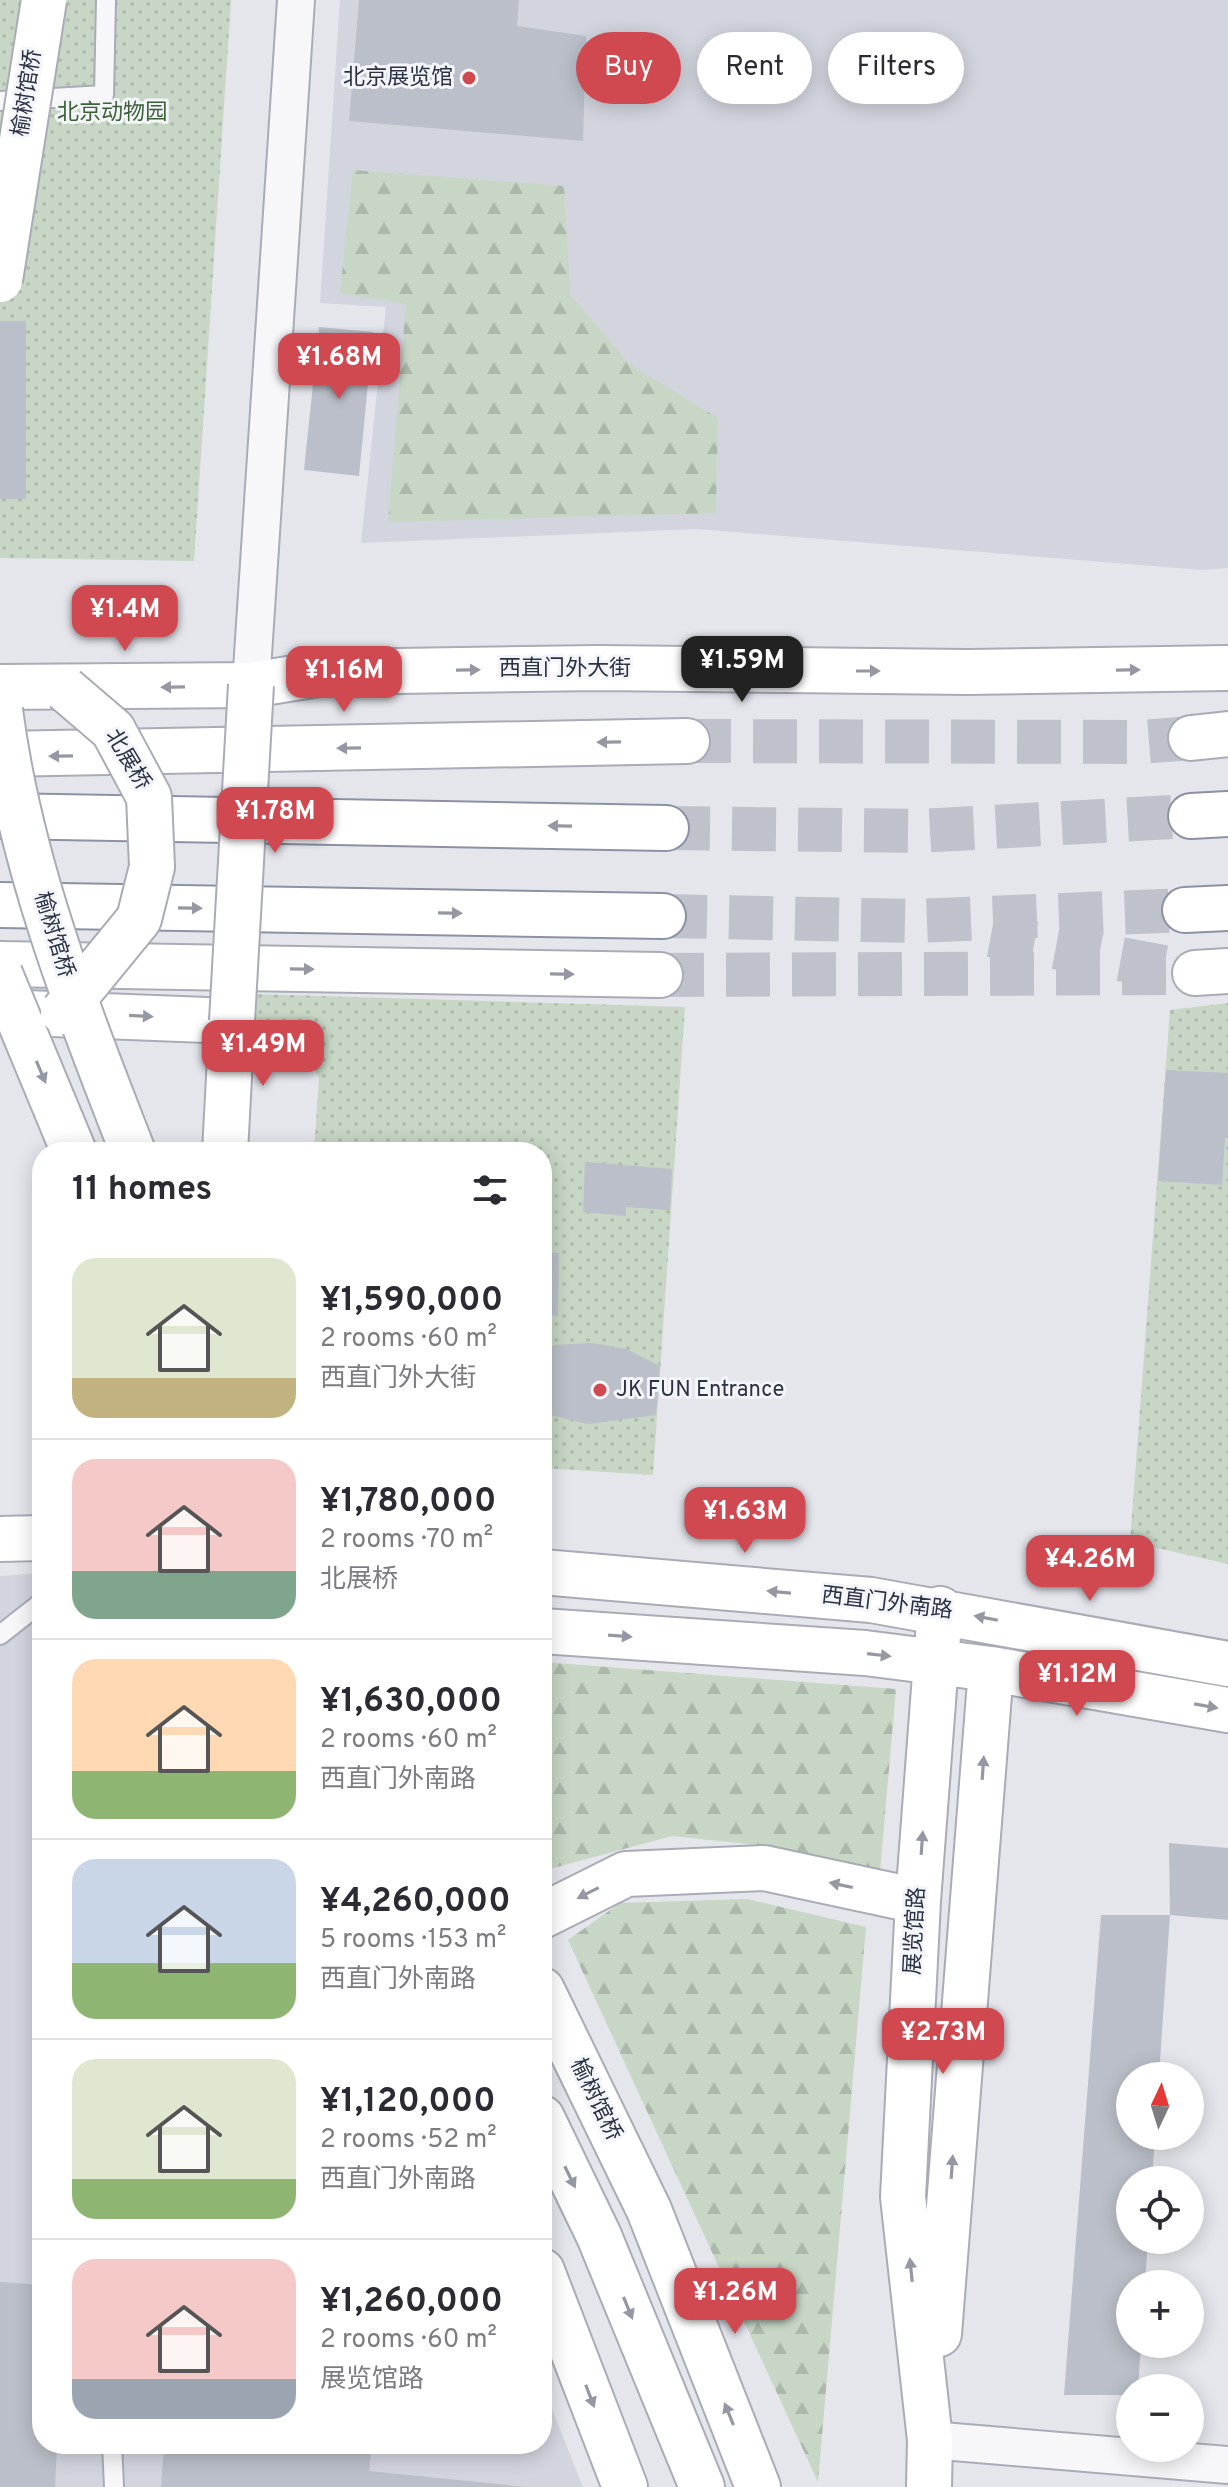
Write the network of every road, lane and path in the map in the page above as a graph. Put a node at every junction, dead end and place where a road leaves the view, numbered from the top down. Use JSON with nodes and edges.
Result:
{"nodes":[{"id":1,"x":44,"y":0,"type":"edge"},
{"id":2,"x":106,"y":0,"type":"edge"},
{"id":3,"x":296,"y":0,"type":"edge"},
{"id":4,"x":0,"y":101,"type":"edge"},
{"id":5,"x":0,"y":280,"type":"edge"},
{"id":6,"x":1228,"y":668,"type":"edge"},
{"id":7,"x":251,"y":685,"type":"junction"},
{"id":8,"x":0,"y":687,"type":"edge"},
{"id":9,"x":65,"y":689,"type":"junction"},
{"id":10,"x":0,"y":710,"type":"edge"},
{"id":11,"x":687,"y":741,"type":"tunnel mouth"},
{"id":12,"x":0,"y":754,"type":"edge"},
{"id":13,"x":0,"y":816,"type":"edge"},
{"id":14,"x":666,"y":828,"type":"tunnel mouth"},
{"id":15,"x":0,"y":905,"type":"edge"},
{"id":16,"x":1228,"y":908,"type":"edge"},
{"id":17,"x":1185,"y":910,"type":"tunnel mouth"},
{"id":18,"x":663,"y":916,"type":"tunnel mouth"},
{"id":19,"x":0,"y":964,"type":"edge"},
{"id":20,"x":0,"y":974,"type":"edge"},
{"id":21,"x":660,"y":975,"type":"tunnel mouth"},
{"id":22,"x":0,"y":1012,"type":"edge"},
{"id":23,"x":63,"y":1012,"type":"junction"},
{"id":24,"x":232,"y":1021,"type":"junction"},
{"id":25,"x":70,"y":1142,"type":"edge"},
{"id":26,"x":129,"y":1142,"type":"edge"},
{"id":27,"x":145,"y":1142,"type":"edge"},
{"id":28,"x":226,"y":1142,"type":"edge"},
{"id":29,"x":32,"y":1538,"type":"edge"},
{"id":30,"x":0,"y":1539,"type":"edge"},
{"id":31,"x":552,"y":1573,"type":"edge"},
{"id":32,"x":940,"y":1609,"type":"junction"},
{"id":33,"x":32,"y":1610,"type":"edge"},
{"id":34,"x":552,"y":1632,"type":"edge"},
{"id":35,"x":0,"y":1635,"type":"edge"},
{"id":36,"x":936,"y":1661,"type":"junction"},
{"id":37,"x":1228,"y":1664,"type":"edge"},
{"id":38,"x":991,"y":1669,"type":"junction"},
{"id":39,"x":1228,"y":1710,"type":"edge"},
{"id":40,"x":918,"y":1901,"type":"junction"},
{"id":41,"x":552,"y":1911,"type":"edge"},
{"id":42,"x":552,"y":2011,"type":"edge"},
{"id":43,"x":552,"y":2139,"type":"edge"},
{"id":44,"x":552,"y":2297,"type":"edge"},
{"id":45,"x":930,"y":2440,"type":"junction"},
{"id":46,"x":112,"y":2454,"type":"edge"},
{"id":47,"x":1228,"y":2465,"type":"edge"},
{"id":48,"x":114,"y":2487,"type":"edge"},
{"id":49,"x":625,"y":2487,"type":"edge"},
{"id":50,"x":702,"y":2487,"type":"edge"},
{"id":51,"x":758,"y":2487,"type":"edge"},
{"id":52,"x":929,"y":2487,"type":"edge"}],
"edges":[{"from":1,"to":5,"type":"main road","name":"榆树馆桥","bridge":true},
{"from":2,"to":4,"type":"lane"},
{"from":3,"to":7,"type":"street"},
{"from":7,"to":6,"type":"main road","name":"西直门外大街","one_way":true},
{"from":7,"to":9,"type":"main road","name":"西直门外大街","one_way":true},
{"from":7,"to":24,"type":"main road","bridge":true},
{"from":8,"to":9,"type":"main road","name":"西直门外大街"},
{"from":9,"to":23,"type":"main road","name":"北展桥","bridge":true},
{"from":10,"to":26,"type":"main road","name":"榆树馆桥","bridge":true},
{"from":11,"to":12,"type":"main road","one_way":true},
{"from":14,"to":13,"type":"main road","one_way":true},
{"from":15,"to":18,"type":"main road","one_way":true},
{"from":16,"to":17,"type":"main road"},
{"from":19,"to":21,"type":"main road","one_way":true},
{"from":20,"to":25,"type":"main road","one_way":true,"bridge":true},
{"from":22,"to":23,"type":"main road"},
{"from":23,"to":24,"type":"main road","one_way":true},
{"from":23,"to":27,"type":"main road"},
{"from":24,"to":28,"type":"main road"},
{"from":29,"to":30,"type":"main road"},
{"from":32,"to":31,"type":"main road","name":"西直门外南路","one_way":true},
{"from":32,"to":36,"type":"main road","name":"展览馆路"},
{"from":37,"to":32,"type":"main road","name":"西直门外南路","one_way":true},
{"from":33,"to":35,"type":"lane"},
{"from":34,"to":36,"type":"main road","one_way":true},
{"from":36,"to":38,"type":"main road"},
{"from":40,"to":36,"type":"main road","name":"展览馆路","one_way":true},
{"from":38,"to":39,"type":"main road","one_way":true},
{"from":45,"to":38,"type":"main road","name":"展览馆路","one_way":true},
{"from":40,"to":41,"type":"main road","one_way":true},
{"from":45,"to":40,"type":"main road","name":"展览馆路","one_way":true},
{"from":51,"to":42,"type":"main road","name":"榆树馆桥","one_way":true},
{"from":43,"to":50,"type":"main road","one_way":true},
{"from":44,"to":49,"type":"main road","one_way":true},
{"from":45,"to":47,"type":"street"},
{"from":45,"to":52,"type":"main road","name":"展览馆路"},
{"from":46,"to":48,"type":"lane"}]}
